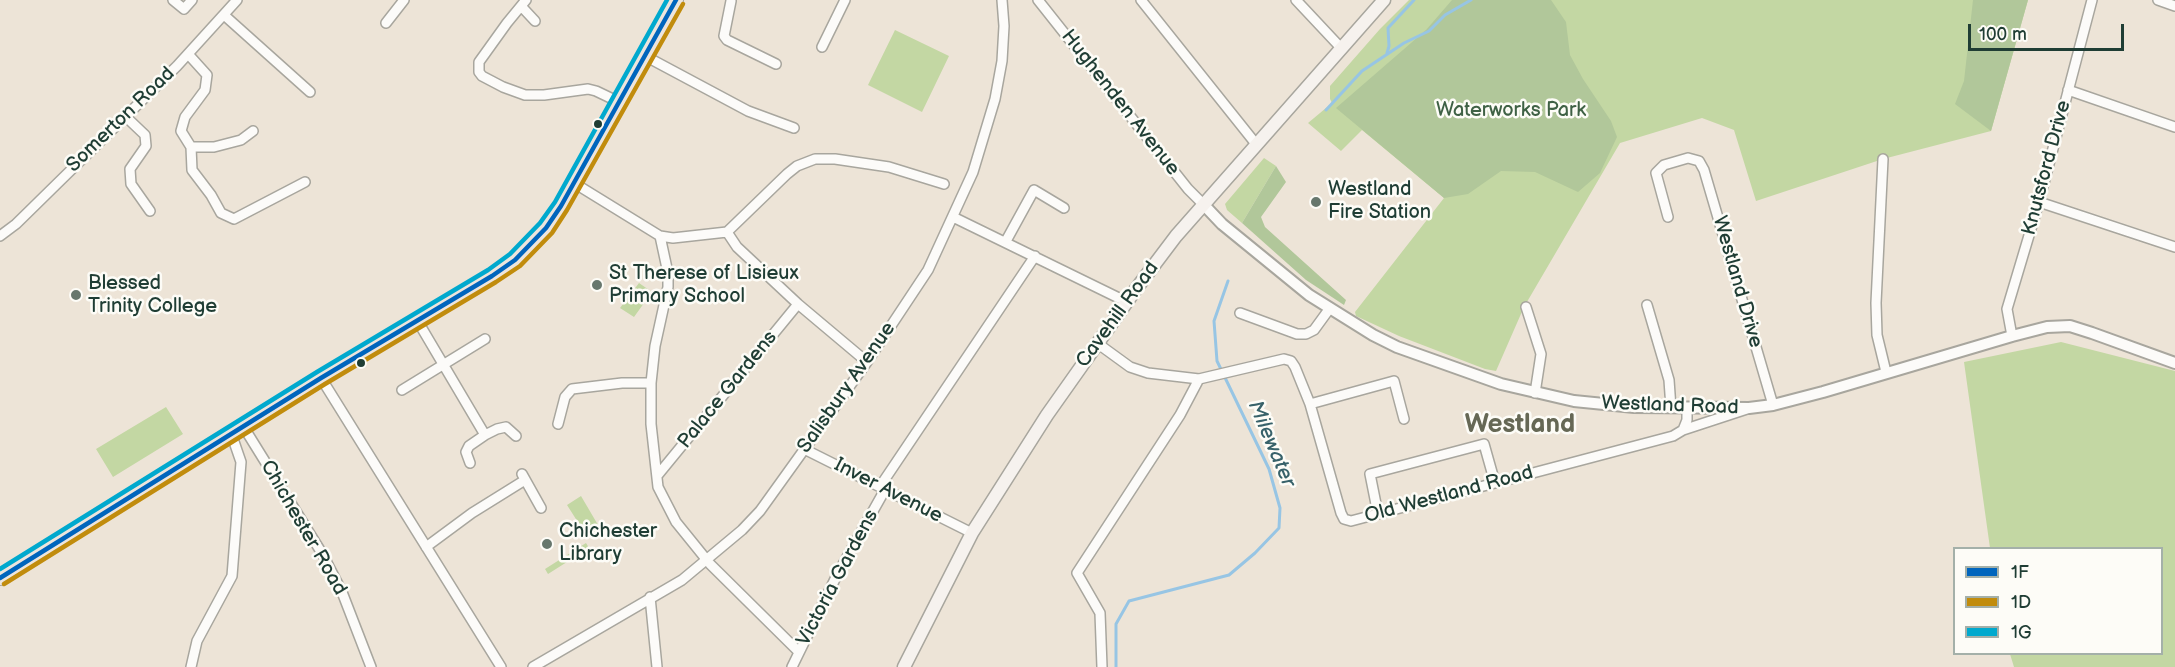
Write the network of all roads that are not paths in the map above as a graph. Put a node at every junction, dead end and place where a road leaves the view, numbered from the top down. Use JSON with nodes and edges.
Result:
{"nodes":[{"id":1,"x":173,"y":0,"type":"edge"},
{"id":2,"x":192,"y":0,"type":"edge"},
{"id":3,"x":237,"y":0,"type":"edge"},
{"id":4,"x":404,"y":0,"type":"edge"},
{"id":5,"x":676,"y":0,"type":"edge"},
{"id":6,"x":730,"y":0,"type":"edge"},
{"id":7,"x":845,"y":0,"type":"edge"},
{"id":8,"x":1002,"y":0,"type":"edge"},
{"id":9,"x":1038,"y":0,"type":"edge"},
{"id":10,"x":1141,"y":0,"type":"edge"},
{"id":11,"x":1296,"y":0,"type":"edge"},
{"id":12,"x":1384,"y":0,"type":"edge"},
{"id":13,"x":2092,"y":0,"type":"edge"},
{"id":14,"x":2158,"y":0,"type":"edge"},
{"id":15,"x":524,"y":3,"type":"edge"},
{"id":16,"x":2175,"y":6,"type":"edge"},
{"id":17,"x":224,"y":15,"type":"junction"},
{"id":18,"x":535,"y":21,"type":"dead end"},
{"id":19,"x":386,"y":24,"type":"dead end"},
{"id":20,"x":822,"y":47,"type":"dead end"},
{"id":21,"x":1342,"y":50,"type":"junction"},
{"id":22,"x":188,"y":54,"type":"junction"},
{"id":23,"x":645,"y":56,"type":"junction"},
{"id":24,"x":776,"y":64,"type":"dead end"},
{"id":25,"x":2068,"y":90,"type":"junction"},
{"id":26,"x":310,"y":92,"type":"dead end"},
{"id":27,"x":619,"y":102,"type":"junction"},
{"id":28,"x":125,"y":116,"type":"junction"},
{"id":29,"x":2175,"y":127,"type":"edge"},
{"id":30,"x":794,"y":128,"type":"dead end"},
{"id":31,"x":253,"y":131,"type":"dead end"},
{"id":32,"x":1256,"y":144,"type":"junction"},
{"id":33,"x":191,"y":147,"type":"junction"},
{"id":34,"x":1883,"y":159,"type":"dead end"},
{"id":35,"x":305,"y":182,"type":"dead end"},
{"id":36,"x":574,"y":183,"type":"junction"},
{"id":37,"x":944,"y":184,"type":"dead end"},
{"id":38,"x":2039,"y":202,"type":"junction"},
{"id":39,"x":1204,"y":205,"type":"junction"},
{"id":40,"x":1064,"y":208,"type":"dead end"},
{"id":41,"x":150,"y":210,"type":"dead end"},
{"id":42,"x":953,"y":217,"type":"junction"},
{"id":43,"x":1668,"y":217,"type":"dead end"},
{"id":44,"x":727,"y":232,"type":"junction"},
{"id":45,"x":0,"y":236,"type":"edge"},
{"id":46,"x":660,"y":236,"type":"junction"},
{"id":47,"x":1006,"y":241,"type":"junction"},
{"id":48,"x":2175,"y":247,"type":"edge"},
{"id":49,"x":1035,"y":256,"type":"junction"},
{"id":50,"x":1127,"y":302,"type":"junction"},
{"id":51,"x":798,"y":304,"type":"junction"},
{"id":52,"x":1647,"y":305,"type":"dead end"},
{"id":53,"x":1526,"y":307,"type":"dead end"},
{"id":54,"x":1330,"y":308,"type":"junction"},
{"id":55,"x":1240,"y":313,"type":"dead end"},
{"id":56,"x":417,"y":320,"type":"junction"},
{"id":57,"x":2012,"y":336,"type":"junction"},
{"id":58,"x":485,"y":339,"type":"dead end"},
{"id":59,"x":1097,"y":343,"type":"junction"},
{"id":60,"x":867,"y":362,"type":"junction"},
{"id":61,"x":2175,"y":363,"type":"edge"},
{"id":62,"x":444,"y":366,"type":"junction"},
{"id":63,"x":1886,"y":372,"type":"junction"},
{"id":64,"x":321,"y":378,"type":"junction"},
{"id":65,"x":1199,"y":379,"type":"junction"},
{"id":66,"x":651,"y":383,"type":"junction"},
{"id":67,"x":402,"y":390,"type":"dead end"},
{"id":68,"x":1534,"y":393,"type":"junction"},
{"id":69,"x":1310,"y":404,"type":"junction"},
{"id":70,"x":1773,"y":405,"type":"junction"},
{"id":71,"x":1671,"y":408,"type":"junction"},
{"id":72,"x":1687,"y":408,"type":"junction"},
{"id":73,"x":1749,"y":408,"type":"junction"},
{"id":74,"x":1404,"y":419,"type":"dead end"},
{"id":75,"x":558,"y":424,"type":"dead end"},
{"id":76,"x":237,"y":430,"type":"junction"},
{"id":77,"x":1683,"y":430,"type":"junction"},
{"id":78,"x":485,"y":435,"type":"junction"},
{"id":79,"x":516,"y":436,"type":"dead end"},
{"id":80,"x":804,"y":450,"type":"junction"},
{"id":81,"x":470,"y":463,"type":"dead end"},
{"id":82,"x":657,"y":476,"type":"junction"},
{"id":83,"x":1495,"y":483,"type":"junction"},
{"id":84,"x":885,"y":488,"type":"junction"},
{"id":85,"x":541,"y":508,"type":"dead end"},
{"id":86,"x":1378,"y":514,"type":"junction"},
{"id":87,"x":972,"y":532,"type":"junction"},
{"id":88,"x":426,"y":548,"type":"junction"},
{"id":89,"x":708,"y":560,"type":"junction"},
{"id":90,"x":0,"y":578,"type":"edge"},
{"id":91,"x":650,"y":597,"type":"junction"},
{"id":92,"x":799,"y":652,"type":"junction"},
{"id":93,"x":545,"y":664,"type":"edge"},
{"id":94,"x":191,"y":667,"type":"edge"},
{"id":95,"x":371,"y":667,"type":"edge"},
{"id":96,"x":501,"y":667,"type":"edge"},
{"id":97,"x":533,"y":667,"type":"edge"},
{"id":98,"x":657,"y":667,"type":"edge"},
{"id":99,"x":792,"y":667,"type":"edge"},
{"id":100,"x":904,"y":667,"type":"edge"},
{"id":101,"x":1102,"y":667,"type":"edge"}],
"edges":[{"from":1,"to":2,"type":"street"},
{"from":3,"to":17,"type":"street","name":"Somerton Road"},
{"from":4,"to":19,"type":"street"},
{"from":5,"to":23,"type":"main road"},
{"from":6,"to":24,"type":"street"},
{"from":7,"to":20,"type":"street"},
{"from":8,"to":42,"type":"street","name":"Salisbury Avenue"},
{"from":9,"to":39,"type":"street","name":"Hughenden Avenue"},
{"from":10,"to":32,"type":"street"},
{"from":11,"to":21,"type":"street"},
{"from":12,"to":21,"type":"main road","name":"Cavehill Road"},
{"from":13,"to":25,"type":"street","name":"Knutsford Drive"},
{"from":14,"to":16,"type":"street"},
{"from":15,"to":18,"type":"street"},
{"from":15,"to":27,"type":"street"},
{"from":17,"to":22,"type":"street","name":"Somerton Road"},
{"from":17,"to":26,"type":"street"},
{"from":21,"to":32,"type":"main road","name":"Cavehill Road"},
{"from":22,"to":28,"type":"street","name":"Somerton Road"},
{"from":22,"to":33,"type":"street"},
{"from":23,"to":27,"type":"main road"},
{"from":23,"to":30,"type":"street"},
{"from":25,"to":29,"type":"street"},
{"from":25,"to":38,"type":"street","name":"Knutsford Drive"},
{"from":27,"to":36,"type":"main road"},
{"from":28,"to":41,"type":"street"},
{"from":28,"to":45,"type":"street","name":"Somerton Road"},
{"from":31,"to":33,"type":"street"},
{"from":32,"to":39,"type":"main road","name":"Cavehill Road"},
{"from":33,"to":35,"type":"street"},
{"from":34,"to":63,"type":"street"},
{"from":36,"to":46,"type":"street"},
{"from":36,"to":56,"type":"main road"},
{"from":37,"to":44,"type":"street"},
{"from":38,"to":48,"type":"street"},
{"from":38,"to":57,"type":"street","name":"Knutsford Drive"},
{"from":39,"to":50,"type":"main road","name":"Cavehill Road"},
{"from":39,"to":54,"type":"street","name":"Westland Road"},
{"from":40,"to":47,"type":"street"},
{"from":42,"to":47,"type":"street"},
{"from":42,"to":60,"type":"street","name":"Salisbury Avenue"},
{"from":43,"to":70,"type":"street","name":"Westland Drive"},
{"from":44,"to":46,"type":"street"},
{"from":44,"to":51,"type":"street"},
{"from":46,"to":66,"type":"street"},
{"from":47,"to":49,"type":"street"},
{"from":49,"to":50,"type":"street"},
{"from":49,"to":84,"type":"street","name":"Victoria Gardens"},
{"from":50,"to":59,"type":"main road","name":"Cavehill Road"},
{"from":51,"to":60,"type":"street"},
{"from":51,"to":82,"type":"street","name":"Palace Gardens"},
{"from":52,"to":71,"type":"street"},
{"from":53,"to":68,"type":"street"},
{"from":54,"to":55,"type":"street"},
{"from":54,"to":68,"type":"street","name":"Westland Road"},
{"from":56,"to":62,"type":"street"},
{"from":56,"to":64,"type":"main road"},
{"from":57,"to":61,"type":"street","name":"Westland Road"},
{"from":57,"to":63,"type":"street","name":"Westland Road"},
{"from":58,"to":62,"type":"street"},
{"from":59,"to":65,"type":"street","name":"Old Westland Road"},
{"from":59,"to":87,"type":"main road","name":"Cavehill Road"},
{"from":60,"to":80,"type":"street","name":"Salisbury Avenue"},
{"from":62,"to":67,"type":"street"},
{"from":62,"to":78,"type":"street"},
{"from":63,"to":70,"type":"street","name":"Westland Road"},
{"from":64,"to":76,"type":"main road"},
{"from":64,"to":88,"type":"street"},
{"from":65,"to":69,"type":"street","name":"Old Westland Road"},
{"from":65,"to":101,"type":"street"},
{"from":66,"to":75,"type":"street"},
{"from":66,"to":82,"type":"street"},
{"from":68,"to":71,"type":"street","name":"Westland Road"},
{"from":69,"to":74,"type":"street"},
{"from":69,"to":86,"type":"street","name":"Old Westland Road"},
{"from":70,"to":73,"type":"street","name":"Westland Road"},
{"from":71,"to":72,"type":"street","name":"Westland Road"},
{"from":72,"to":73,"type":"street","name":"Westland Road"},
{"from":72,"to":77,"type":"street"},
{"from":73,"to":77,"type":"street","name":"Old Westland Road"},
{"from":76,"to":90,"type":"main road"},
{"from":76,"to":94,"type":"street"},
{"from":76,"to":95,"type":"street","name":"Chichester Road"},
{"from":77,"to":83,"type":"street","name":"Old Westland Road"},
{"from":78,"to":79,"type":"street"},
{"from":78,"to":81,"type":"street"},
{"from":80,"to":84,"type":"street","name":"Inver Avenue"},
{"from":80,"to":89,"type":"street","name":"Salisbury Avenue"},
{"from":82,"to":89,"type":"street"},
{"from":83,"to":86,"type":"street","name":"Old Westland Road"},
{"from":83,"to":86,"type":"street"},
{"from":84,"to":87,"type":"street","name":"Inver Avenue"},
{"from":84,"to":92,"type":"street","name":"Victoria Gardens"},
{"from":85,"to":88,"type":"street"},
{"from":87,"to":100,"type":"main road","name":"Cavehill Road"},
{"from":88,"to":96,"type":"street"},
{"from":89,"to":91,"type":"street","name":"Salisbury Avenue"},
{"from":89,"to":92,"type":"street"},
{"from":91,"to":93,"type":"street","name":"Salisbury Avenue"},
{"from":91,"to":98,"type":"street"},
{"from":92,"to":99,"type":"street","name":"Victoria Gardens"},
{"from":93,"to":97,"type":"street","name":"Salisbury Avenue"}]}
